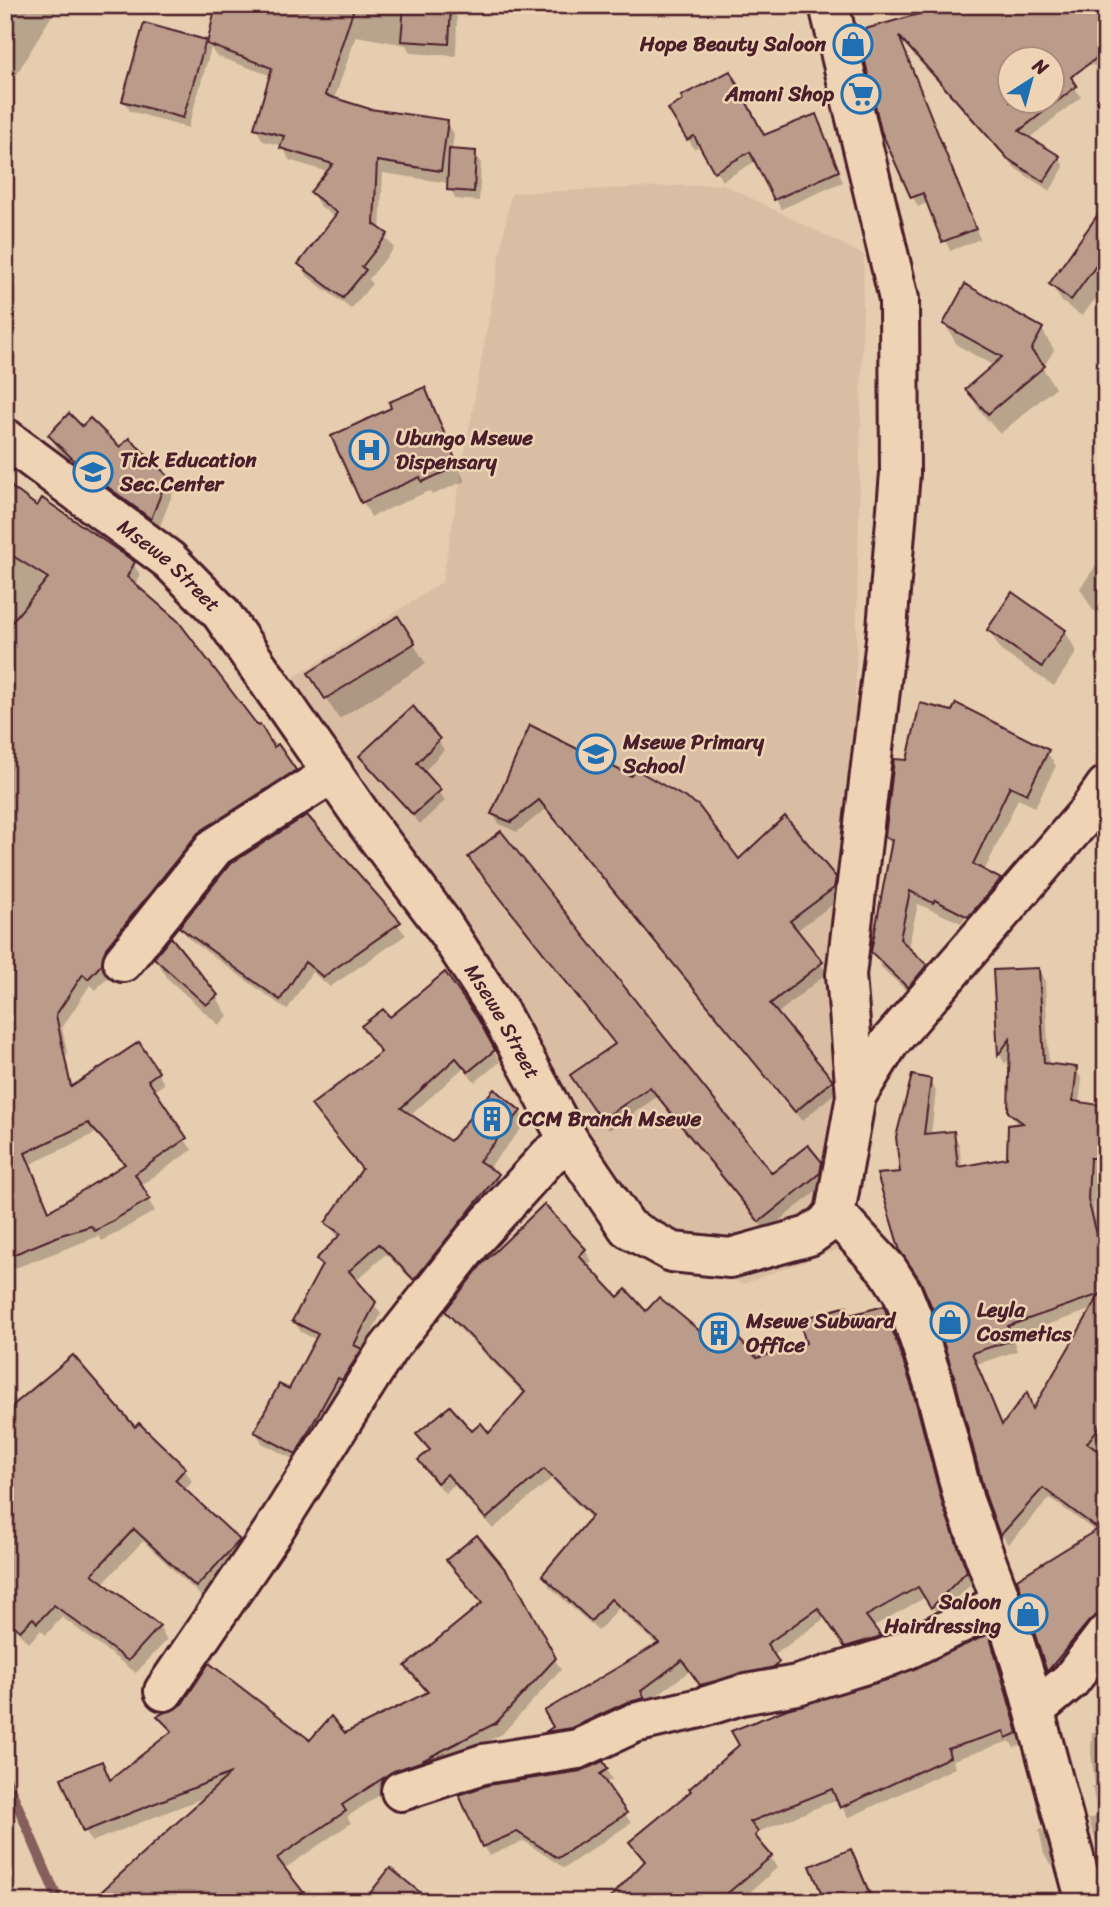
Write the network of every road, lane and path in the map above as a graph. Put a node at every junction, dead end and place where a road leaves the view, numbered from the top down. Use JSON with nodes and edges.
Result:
{"nodes":[{"id":1,"x":829,"y":5,"type":"edge"},
{"id":2,"x":5,"y":438,"type":"edge"},
{"id":3,"x":333,"y":773,"type":"junction"},
{"id":4,"x":1106,"y":786,"type":"edge"},
{"id":5,"x":123,"y":962,"type":"dead end"},
{"id":6,"x":856,"y":1096,"type":"junction"},
{"id":7,"x":569,"y":1141,"type":"junction"},
{"id":8,"x":835,"y":1213,"type":"junction"},
{"id":9,"x":1002,"y":1603,"type":"junction"},
{"id":10,"x":1106,"y":1634,"type":"edge"},
{"id":11,"x":164,"y":1691,"type":"dead end"},
{"id":12,"x":1035,"y":1710,"type":"junction"},
{"id":13,"x":401,"y":1791,"type":"dead end"},
{"id":14,"x":1086,"y":1902,"type":"edge"}],
"edges":[{"from":1,"to":6,"type":"street"},
{"from":2,"to":3,"type":"street","name":"Msewe Street"},
{"from":3,"to":5,"type":"street"},
{"from":3,"to":7,"type":"street","name":"Msewe Street"},
{"from":4,"to":6,"type":"street"},
{"from":6,"to":8,"type":"street"},
{"from":7,"to":8,"type":"street","name":"Msewe Street"},
{"from":7,"to":11,"type":"street"},
{"from":8,"to":9,"type":"street"},
{"from":9,"to":12,"type":"street"},
{"from":9,"to":13,"type":"street"},
{"from":10,"to":12,"type":"street"},
{"from":12,"to":14,"type":"street"}]}
